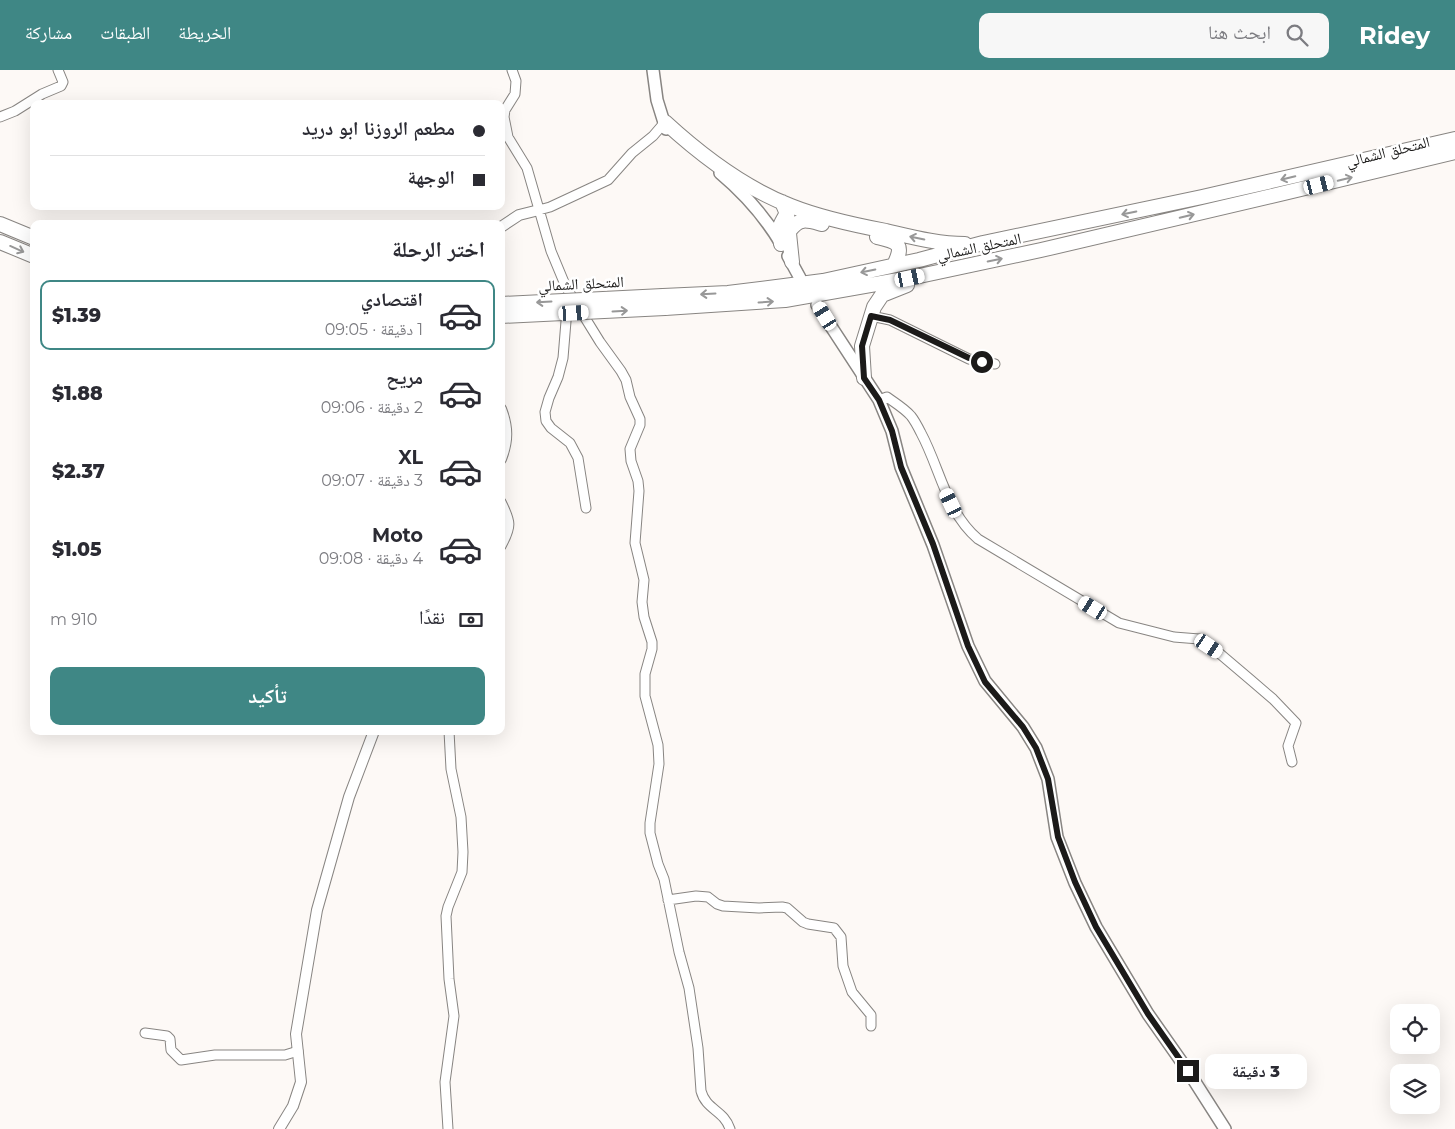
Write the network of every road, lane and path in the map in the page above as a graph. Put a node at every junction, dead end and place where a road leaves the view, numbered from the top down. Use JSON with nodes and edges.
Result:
{"nodes":[{"id":1,"x":58,"y":70,"type":"edge"},
{"id":2,"x":512,"y":70,"type":"edge"},
{"id":3,"x":653,"y":70,"type":"edge"},
{"id":4,"x":32,"y":100,"type":"edge"},
{"id":5,"x":30,"y":102,"type":"edge"},
{"id":6,"x":505,"y":110,"type":"edge"},
{"id":7,"x":0,"y":117,"type":"edge"},
{"id":8,"x":665,"y":122,"type":"junction"},
{"id":9,"x":505,"y":123,"type":"edge"},
{"id":10,"x":1455,"y":139,"type":"edge"},
{"id":11,"x":1455,"y":152,"type":"edge"},
{"id":12,"x":741,"y":191,"type":"junction"},
{"id":13,"x":786,"y":207,"type":"junction"},
{"id":14,"x":539,"y":210,"type":"junction"},
{"id":15,"x":810,"y":221,"type":"junction"},
{"id":16,"x":0,"y":224,"type":"edge"},
{"id":17,"x":505,"y":224,"type":"edge"},
{"id":18,"x":790,"y":230,"type":"junction"},
{"id":19,"x":30,"y":236,"type":"edge"},
{"id":20,"x":0,"y":242,"type":"edge"},
{"id":21,"x":983,"y":243,"type":"junction"},
{"id":22,"x":781,"y":244,"type":"junction"},
{"id":23,"x":30,"y":254,"type":"edge"},
{"id":24,"x":792,"y":262,"type":"junction"},
{"id":25,"x":894,"y":265,"type":"junction"},
{"id":26,"x":960,"y":268,"type":"junction"},
{"id":27,"x":800,"y":278,"type":"dead end"},
{"id":28,"x":568,"y":292,"type":"junction"},
{"id":29,"x":832,"y":293,"type":"junction"},
{"id":30,"x":664,"y":302,"type":"junction"},
{"id":31,"x":505,"y":304,"type":"edge"},
{"id":32,"x":818,"y":305,"type":"dead end"},
{"id":33,"x":873,"y":312,"type":"junction"},
{"id":34,"x":505,"y":316,"type":"edge"},
{"id":35,"x":855,"y":354,"type":"junction"},
{"id":36,"x":995,"y":364,"type":"dead end"},
{"id":37,"x":864,"y":378,"type":"joint"},
{"id":38,"x":879,"y":400,"type":"junction"},
{"id":39,"x":505,"y":424,"type":"edge"},
{"id":40,"x":505,"y":448,"type":"edge"},
{"id":41,"x":586,"y":508,"type":"dead end"},
{"id":42,"x":505,"y":510,"type":"edge"},
{"id":43,"x":505,"y":538,"type":"edge"},
{"id":44,"x":372,"y":735,"type":"edge"},
{"id":45,"x":449,"y":735,"type":"edge"},
{"id":46,"x":1292,"y":762,"type":"dead end"},
{"id":47,"x":668,"y":900,"type":"junction"},
{"id":48,"x":871,"y":1026,"type":"dead end"},
{"id":49,"x":145,"y":1033,"type":"dead end"},
{"id":50,"x":298,"y":1051,"type":"junction"},
{"id":51,"x":279,"y":1129,"type":"edge"},
{"id":52,"x":448,"y":1129,"type":"edge"},
{"id":53,"x":730,"y":1129,"type":"edge"},
{"id":54,"x":1225,"y":1129,"type":"edge"}],
"edges":[{"from":1,"to":4,"type":"street"},
{"from":2,"to":6,"type":"street"},
{"from":3,"to":8,"type":"main road"},
{"from":5,"to":7,"type":"street"},
{"from":8,"to":12,"type":"main road"},
{"from":8,"to":13,"type":"highway"},
{"from":8,"to":14,"type":"street"},
{"from":9,"to":14,"type":"street"},
{"from":10,"to":21,"type":"highway","name":"المتحلق الشمالي","one_way":true},
{"from":26,"to":11,"type":"highway","name":"المتحلق الشمالي","one_way":true},
{"from":12,"to":13,"type":"highway"},
{"from":12,"to":22,"type":"main road"},
{"from":13,"to":15,"type":"highway"},
{"from":13,"to":18,"type":"highway"},
{"from":21,"to":13,"type":"highway","one_way":true},
{"from":13,"to":22,"type":"highway"},
{"from":14,"to":17,"type":"street"},
{"from":14,"to":28,"type":"street"},
{"from":15,"to":18,"type":"highway"},
{"from":15,"to":25,"type":"highway"},
{"from":16,"to":19,"type":"highway"},
{"from":18,"to":24,"type":"highway"},
{"from":20,"to":23,"type":"highway","one_way":true},
{"from":21,"to":25,"type":"highway","name":"المتحلق الشمالي"},
{"from":22,"to":24,"type":"main road"},
{"from":24,"to":27,"type":"main road"},
{"from":25,"to":30,"type":"highway","name":"المتحلق الشمالي","one_way":true},
{"from":26,"to":29,"type":"highway","name":"المتحلق الشمالي"},
{"from":26,"to":33,"type":"highway"},
{"from":28,"to":41,"type":"street"},
{"from":28,"to":47,"type":"street"},
{"from":30,"to":29,"type":"highway","name":"المتحلق الشمالي","one_way":true},
{"from":29,"to":33,"type":"highway"},
{"from":30,"to":31,"type":"highway","name":"المتحلق الشمالي","one_way":true,"bridge":true},
{"from":34,"to":30,"type":"highway","name":"المتحلق الشمالي","one_way":true,"bridge":true},
{"from":32,"to":35,"type":"main road"},
{"from":33,"to":35,"type":"highway"},
{"from":33,"to":36,"type":"street"},
{"from":35,"to":37,"type":"highway"},
{"from":37,"to":38,"type":"main road"},
{"from":38,"to":46,"type":"street"},
{"from":38,"to":54,"type":"main road"},
{"from":39,"to":40,"type":"street"},
{"from":42,"to":43,"type":"street"},
{"from":44,"to":50,"type":"street"},
{"from":45,"to":52,"type":"street"},
{"from":47,"to":48,"type":"street"},
{"from":47,"to":53,"type":"street"},
{"from":49,"to":50,"type":"street"},
{"from":50,"to":51,"type":"street"}]}
